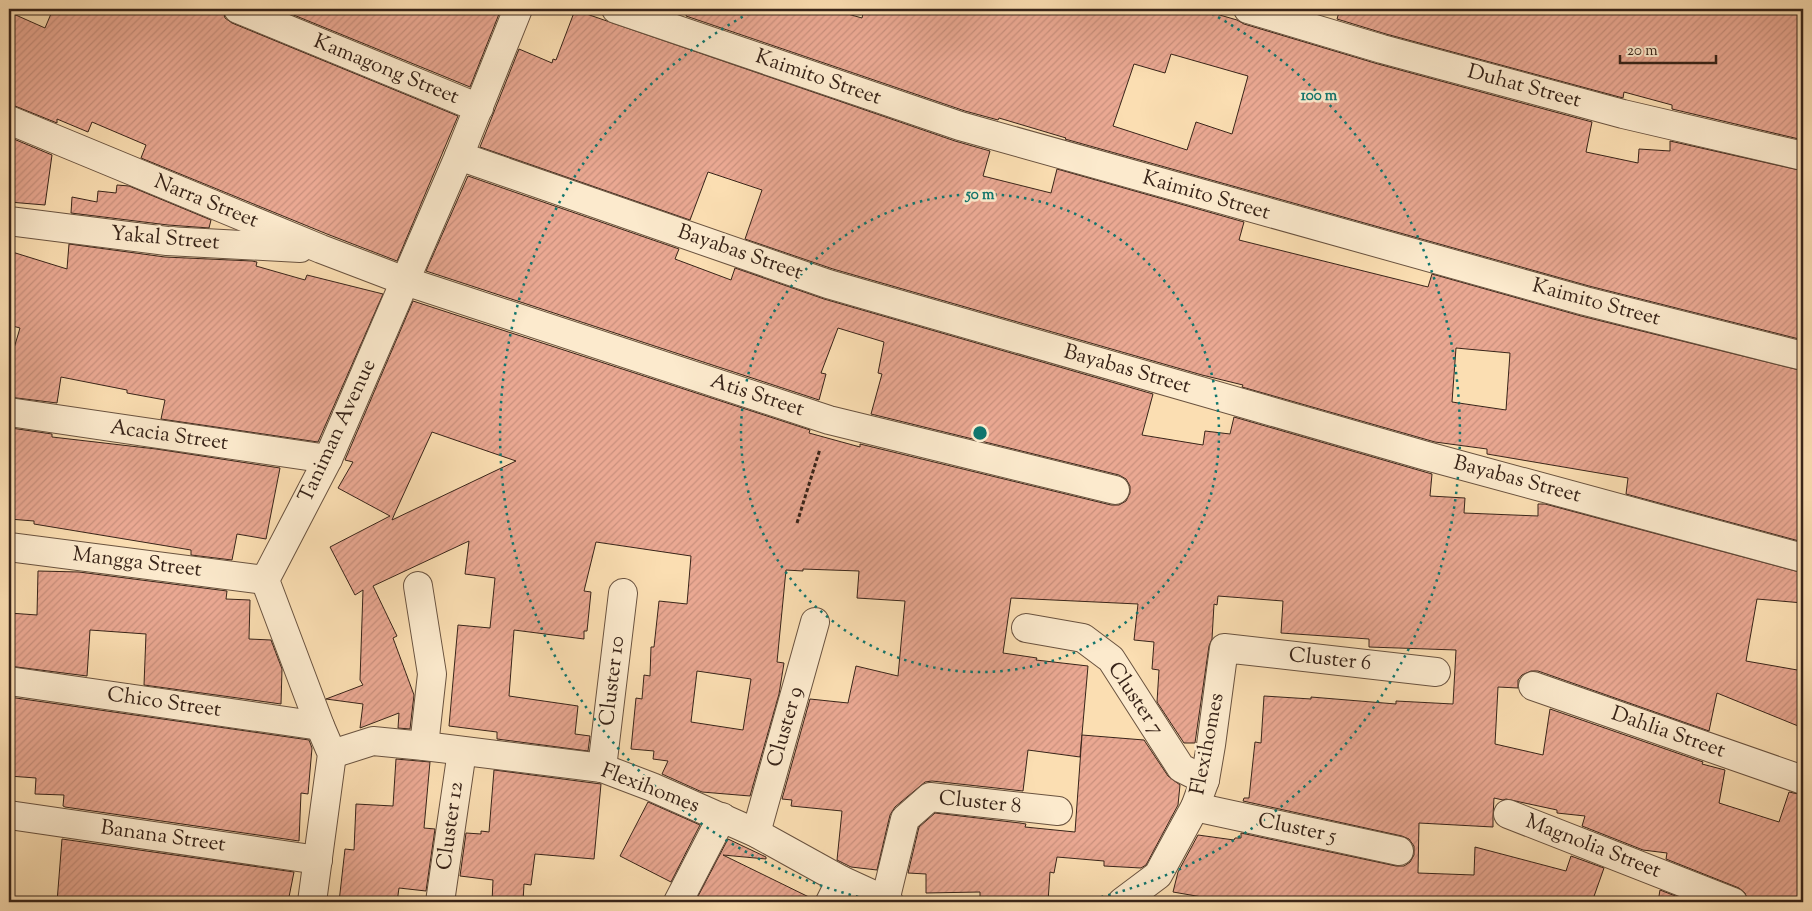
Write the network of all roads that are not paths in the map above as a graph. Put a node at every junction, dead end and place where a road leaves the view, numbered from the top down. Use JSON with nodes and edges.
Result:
{"nodes":[{"id":1,"x":238,"y":9,"type":"edge"},
{"id":2,"x":518,"y":9,"type":"edge"},
{"id":3,"x":616,"y":9,"type":"edge"},
{"id":4,"x":1248,"y":9,"type":"edge"},
{"id":5,"x":479,"y":108,"type":"junction"},
{"id":6,"x":9,"y":120,"type":"edge"},
{"id":7,"x":459,"y":156,"type":"junction"},
{"id":8,"x":1803,"y":156,"type":"edge"},
{"id":9,"x":9,"y":221,"type":"edge"},
{"id":10,"x":321,"y":249,"type":"junction"},
{"id":11,"x":405,"y":281,"type":"junction"},
{"id":12,"x":1803,"y":356,"type":"edge"},
{"id":13,"x":9,"y":412,"type":"edge"},
{"id":14,"x":328,"y":459,"type":"junction"},
{"id":15,"x":1115,"y":490,"type":"dead end"},
{"id":16,"x":9,"y":548,"type":"edge"},
{"id":17,"x":1803,"y":558,"type":"edge"},
{"id":18,"x":265,"y":580,"type":"junction"},
{"id":19,"x":418,"y":586,"type":"dead end"},
{"id":20,"x":623,"y":593,"type":"dead end"},
{"id":21,"x":815,"y":622,"type":"dead end"},
{"id":22,"x":1026,"y":628,"type":"dead end"},
{"id":23,"x":1224,"y":648,"type":"joint"},
{"id":24,"x":1436,"y":672,"type":"dead end"},
{"id":25,"x":9,"y":681,"type":"edge"},
{"id":26,"x":1533,"y":686,"type":"dead end"},
{"id":27,"x":320,"y":726,"type":"junction"},
{"id":28,"x":424,"y":746,"type":"junction"},
{"id":29,"x":462,"y":751,"type":"junction"},
{"id":30,"x":332,"y":754,"type":"junction"},
{"id":31,"x":602,"y":768,"type":"junction"},
{"id":32,"x":1205,"y":780,"type":"junction"},
{"id":33,"x":1803,"y":780,"type":"edge"},
{"id":34,"x":1195,"y":807,"type":"junction"},
{"id":35,"x":1058,"y":811,"type":"dead end"},
{"id":36,"x":1508,"y":814,"type":"dead end"},
{"id":37,"x":9,"y":815,"type":"edge"},
{"id":38,"x":722,"y":817,"type":"junction"},
{"id":39,"x":756,"y":833,"type":"junction"},
{"id":40,"x":1399,"y":851,"type":"dead end"},
{"id":41,"x":318,"y":860,"type":"junction"},
{"id":42,"x":835,"y":891,"type":"edge"},
{"id":43,"x":312,"y":902,"type":"edge"},
{"id":44,"x":440,"y":902,"type":"edge"},
{"id":45,"x":678,"y":902,"type":"edge"},
{"id":46,"x":887,"y":902,"type":"edge"},
{"id":47,"x":1122,"y":902,"type":"edge"},
{"id":48,"x":1734,"y":902,"type":"edge"}],
"edges":[{"from":1,"to":5,"type":"street","name":"Kamagong Street"},
{"from":2,"to":5,"type":"street","name":"Taniman Avenue"},
{"from":3,"to":12,"type":"street","name":"Kaimito Street"},
{"from":4,"to":8,"type":"street","name":"Duhat Street"},
{"from":5,"to":7,"type":"street","name":"Taniman Avenue"},
{"from":6,"to":10,"type":"street","name":"Narra Street"},
{"from":7,"to":11,"type":"street","name":"Taniman Avenue"},
{"from":7,"to":17,"type":"street","name":"Bayabas Street"},
{"from":9,"to":10,"type":"street","name":"Yakal Street"},
{"from":10,"to":11,"type":"street","name":"Narra Street"},
{"from":11,"to":14,"type":"street","name":"Taniman Avenue"},
{"from":11,"to":15,"type":"street","name":"Atis Street"},
{"from":13,"to":14,"type":"street","name":"Acacia Street"},
{"from":14,"to":18,"type":"street","name":"Taniman Avenue"},
{"from":16,"to":18,"type":"street","name":"Mangga Street"},
{"from":18,"to":27,"type":"street"},
{"from":19,"to":28,"type":"street"},
{"from":20,"to":31,"type":"street","name":"Cluster 10"},
{"from":21,"to":39,"type":"street","name":"Cluster 9"},
{"from":22,"to":32,"type":"street","name":"Cluster 7"},
{"from":23,"to":24,"type":"street","name":"Cluster 6"},
{"from":23,"to":32,"type":"street","name":"Flexihomes"},
{"from":25,"to":27,"type":"street","name":"Chico Street"},
{"from":26,"to":33,"type":"street","name":"Dahlia Street"},
{"from":27,"to":30,"type":"street"},
{"from":28,"to":29,"type":"street","name":"Flexihomes"},
{"from":28,"to":30,"type":"street","name":"Flexihomes"},
{"from":29,"to":31,"type":"street","name":"Flexihomes"},
{"from":29,"to":44,"type":"street","name":"Cluster 12"},
{"from":30,"to":41,"type":"street"},
{"from":31,"to":38,"type":"street","name":"Flexihomes"},
{"from":32,"to":34,"type":"street","name":"Flexihomes"},
{"from":34,"to":40,"type":"street","name":"Cluster 5"},
{"from":34,"to":47,"type":"street","name":"Flexihomes"},
{"from":35,"to":46,"type":"street","name":"Cluster 8"},
{"from":36,"to":48,"type":"street","name":"Magnolia Street"},
{"from":37,"to":41,"type":"street","name":"Banana Street"},
{"from":38,"to":39,"type":"street","name":"Flexihomes"},
{"from":38,"to":45,"type":"street"},
{"from":39,"to":42,"type":"street","name":"Flexihomes"},
{"from":41,"to":43,"type":"street"},
{"from":42,"to":46,"type":"street","name":"Flexihomes"}]}
